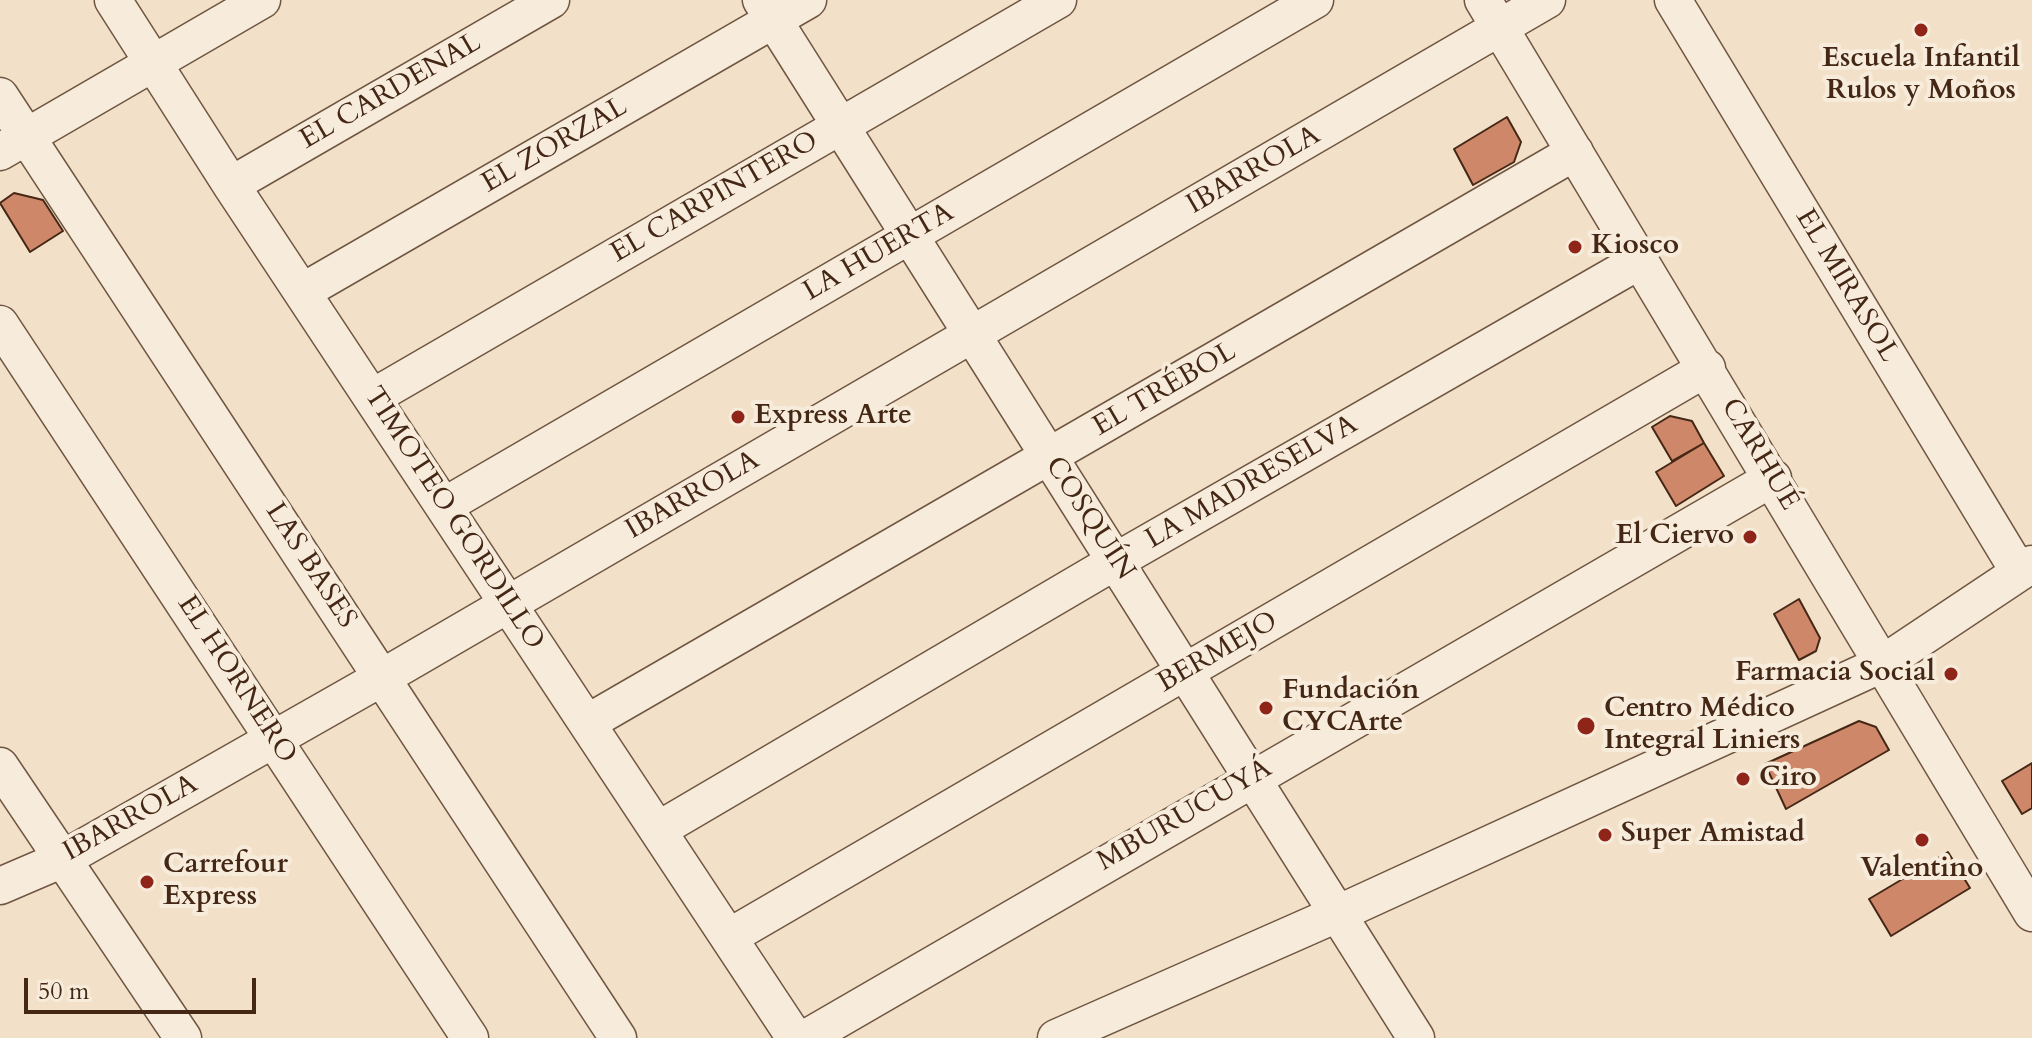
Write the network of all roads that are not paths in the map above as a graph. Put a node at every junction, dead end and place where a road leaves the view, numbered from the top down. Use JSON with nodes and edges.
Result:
{"nodes":[{"id":1,"x":113,"y":0,"type":"edge"},
{"id":2,"x":262,"y":0,"type":"edge"},
{"id":3,"x":551,"y":0,"type":"edge"},
{"id":4,"x":808,"y":0,"type":"edge"},
{"id":5,"x":1058,"y":0,"type":"edge"},
{"id":6,"x":1315,"y":0,"type":"edge"},
{"id":7,"x":1547,"y":0,"type":"edge"},
{"id":8,"x":1673,"y":0,"type":"edge"},
{"id":9,"x":767,"y":10,"type":"edge"},
{"id":10,"x":1491,"y":14,"type":"edge"},
{"id":11,"x":152,"y":63,"type":"junction"},
{"id":12,"x":0,"y":96,"type":"edge"},
{"id":13,"x":840,"y":126,"type":"junction"},
{"id":14,"x":13,"y":144,"type":"edge"},
{"id":15,"x":1575,"y":152,"type":"junction"},
{"id":16,"x":231,"y":185,"type":"junction"},
{"id":17,"x":909,"y":235,"type":"junction"},
{"id":18,"x":1641,"y":260,"type":"junction"},
{"id":19,"x":302,"y":292,"type":"junction"},
{"id":20,"x":0,"y":324,"type":"edge"},
{"id":21,"x":971,"y":336,"type":"junction"},
{"id":22,"x":1707,"y":368,"type":"junction"},
{"id":23,"x":373,"y":397,"type":"junction"},
{"id":24,"x":1048,"y":457,"type":"junction"},
{"id":25,"x":1773,"y":478,"type":"junction"},
{"id":26,"x":444,"y":506,"type":"junction"},
{"id":27,"x":1116,"y":561,"type":"junction"},
{"id":28,"x":2026,"y":568,"type":"edge"},
{"id":29,"x":509,"y":603,"type":"junction"},
{"id":30,"x":1882,"y":664,"type":"junction"},
{"id":31,"x":1186,"y":671,"type":"junction"},
{"id":32,"x":383,"y":677,"type":"junction"},
{"id":33,"x":587,"y":723,"type":"junction"},
{"id":34,"x":275,"y":738,"type":"junction"},
{"id":35,"x":0,"y":766,"type":"edge"},
{"id":36,"x":1252,"y":776,"type":"junction"},
{"id":37,"x":658,"y":830,"type":"junction"},
{"id":38,"x":63,"y":859,"type":"junction"},
{"id":39,"x":0,"y":886,"type":"edge"},
{"id":40,"x":2032,"y":913,"type":"edge"},
{"id":41,"x":1337,"y":914,"type":"junction"},
{"id":42,"x":729,"y":937,"type":"junction"},
{"id":43,"x":183,"y":1038,"type":"edge"},
{"id":44,"x":470,"y":1038,"type":"edge"},
{"id":45,"x":618,"y":1038,"type":"edge"},
{"id":46,"x":795,"y":1038,"type":"edge"},
{"id":47,"x":806,"y":1038,"type":"edge"},
{"id":48,"x":1056,"y":1038,"type":"edge"},
{"id":49,"x":1416,"y":1038,"type":"edge"}],
"edges":[{"from":1,"to":11,"type":"street","name":"TIMOTEO GORDILLO"},
{"from":2,"to":11,"type":"street"},
{"from":3,"to":16,"type":"street","name":"EL CARDENAL"},
{"from":4,"to":9,"type":"street","name":"EL ZORZAL"},
{"from":5,"to":13,"type":"street","name":"EL CARPINTERO"},
{"from":6,"to":17,"type":"street","name":"LA HUERTA"},
{"from":7,"to":10,"type":"street","name":"IBARROLA"},
{"from":8,"to":28,"type":"street","name":"EL MIRASOL"},
{"from":9,"to":13,"type":"street","name":"COSQUÍN"},
{"from":9,"to":19,"type":"street","name":"EL ZORZAL"},
{"from":10,"to":15,"type":"street","name":"CARHUÉ"},
{"from":10,"to":21,"type":"street","name":"IBARROLA"},
{"from":11,"to":14,"type":"street"},
{"from":11,"to":16,"type":"street","name":"TIMOTEO GORDILLO"},
{"from":12,"to":14,"type":"street","name":"LAS BASES"},
{"from":13,"to":17,"type":"street","name":"COSQUÍN"},
{"from":13,"to":23,"type":"street","name":"EL CARPINTERO"},
{"from":14,"to":32,"type":"street","name":"LAS BASES"},
{"from":15,"to":18,"type":"street","name":"CARHUÉ"},
{"from":15,"to":24,"type":"street","name":"EL TRÉBOL"},
{"from":16,"to":19,"type":"street","name":"TIMOTEO GORDILLO"},
{"from":17,"to":21,"type":"street","name":"COSQUÍN"},
{"from":17,"to":26,"type":"street","name":"LA HUERTA"},
{"from":18,"to":22,"type":"street","name":"CARHUÉ"},
{"from":18,"to":27,"type":"street","name":"LA MADRESELVA"},
{"from":19,"to":23,"type":"street","name":"TIMOTEO GORDILLO"},
{"from":20,"to":34,"type":"street","name":"EL HORNERO"},
{"from":21,"to":24,"type":"street","name":"COSQUÍN"},
{"from":21,"to":29,"type":"street","name":"IBARROLA"},
{"from":22,"to":25,"type":"street","name":"CARHUÉ"},
{"from":22,"to":31,"type":"street","name":"BERMEJO"},
{"from":23,"to":26,"type":"street","name":"TIMOTEO GORDILLO"},
{"from":24,"to":27,"type":"street","name":"COSQUÍN"},
{"from":24,"to":33,"type":"street","name":"EL TRÉBOL"},
{"from":25,"to":30,"type":"street","name":"CARHUÉ"},
{"from":25,"to":36,"type":"street","name":"MBURUCUYÁ"},
{"from":26,"to":29,"type":"street","name":"TIMOTEO GORDILLO"},
{"from":27,"to":31,"type":"street","name":"COSQUÍN"},
{"from":27,"to":37,"type":"street","name":"LA MADRESELVA"},
{"from":28,"to":30,"type":"street"},
{"from":29,"to":32,"type":"street","name":"IBARROLA"},
{"from":29,"to":33,"type":"street","name":"TIMOTEO GORDILLO"},
{"from":30,"to":40,"type":"street","name":"CARHUÉ"},
{"from":30,"to":41,"type":"street"},
{"from":31,"to":36,"type":"street","name":"COSQUÍN"},
{"from":31,"to":42,"type":"street","name":"BERMEJO"},
{"from":32,"to":34,"type":"street","name":"IBARROLA"},
{"from":32,"to":45,"type":"street","name":"LAS BASES"},
{"from":33,"to":37,"type":"street","name":"TIMOTEO GORDILLO"},
{"from":34,"to":38,"type":"street","name":"IBARROLA"},
{"from":34,"to":44,"type":"street","name":"EL HORNERO"},
{"from":35,"to":38,"type":"street"},
{"from":36,"to":41,"type":"street","name":"COSQUÍN"},
{"from":36,"to":47,"type":"street","name":"MBURUCUYÁ"},
{"from":37,"to":42,"type":"street","name":"TIMOTEO GORDILLO"},
{"from":38,"to":39,"type":"street","name":"IBARROLA"},
{"from":38,"to":43,"type":"street"},
{"from":41,"to":48,"type":"street"},
{"from":41,"to":49,"type":"street","name":"COSQUÍN"},
{"from":42,"to":46,"type":"street","name":"TIMOTEO GORDILLO"}]}
